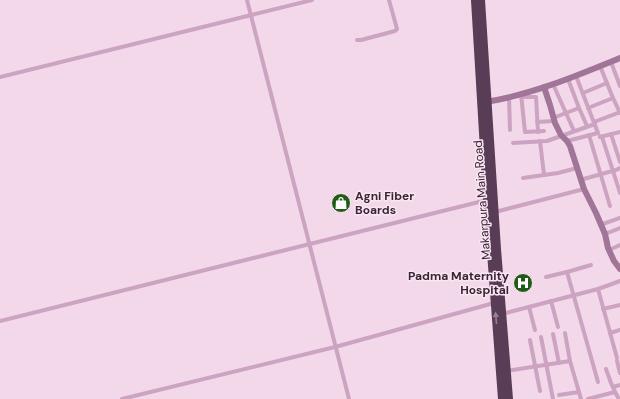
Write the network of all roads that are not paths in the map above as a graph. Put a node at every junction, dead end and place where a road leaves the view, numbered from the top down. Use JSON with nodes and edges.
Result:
{"nodes":[{"id":1,"x":247,"y":0,"type":"edge"},
{"id":2,"x":312,"y":0,"type":"edge"},
{"id":3,"x":389,"y":0,"type":"edge"},
{"id":4,"x":475,"y":0,"type":"edge"},
{"id":5,"x":481,"y":0,"type":"edge"},
{"id":6,"x":251,"y":15,"type":"junction"},
{"id":7,"x":357,"y":40,"type":"dead end"},
{"id":8,"x":620,"y":58,"type":"edge"},
{"id":9,"x":611,"y":62,"type":"junction"},
{"id":10,"x":600,"y":66,"type":"junction"},
{"id":11,"x":576,"y":76,"type":"junction"},
{"id":12,"x":0,"y":77,"type":"edge"},
{"id":13,"x":568,"y":79,"type":"junction"},
{"id":14,"x":607,"y":83,"type":"junction"},
{"id":15,"x":553,"y":84,"type":"junction"},
{"id":16,"x":620,"y":86,"type":"edge"},
{"id":17,"x":544,"y":87,"type":"junction"},
{"id":18,"x":583,"y":93,"type":"junction"},
{"id":19,"x":521,"y":96,"type":"junction"},
{"id":20,"x":509,"y":97,"type":"junction"},
{"id":21,"x":613,"y":98,"type":"junction"},
{"id":22,"x":484,"y":102,"type":"junction"},
{"id":23,"x":579,"y":108,"type":"junction"},
{"id":24,"x":588,"y":108,"type":"junction"},
{"id":25,"x":620,"y":112,"type":"edge"},
{"id":26,"x":566,"y":113,"type":"junction"},
{"id":27,"x":554,"y":119,"type":"junction"},
{"id":28,"x":537,"y":122,"type":"junction"},
{"id":29,"x":594,"y":123,"type":"junction"},
{"id":30,"x":587,"y":126,"type":"junction"},
{"id":31,"x":510,"y":130,"type":"dead end"},
{"id":32,"x":544,"y":131,"type":"dead end"},
{"id":33,"x":574,"y":131,"type":"junction"},
{"id":34,"x":538,"y":132,"type":"junction"},
{"id":35,"x":598,"y":132,"type":"junction"},
{"id":36,"x":620,"y":132,"type":"edge"},
{"id":37,"x":611,"y":134,"type":"junction"},
{"id":38,"x":561,"y":135,"type":"junction"},
{"id":39,"x":589,"y":135,"type":"junction"},
{"id":40,"x":602,"y":137,"type":"junction"},
{"id":41,"x":540,"y":141,"type":"junction"},
{"id":42,"x":567,"y":141,"type":"junction"},
{"id":43,"x":513,"y":142,"type":"dead end"},
{"id":44,"x":620,"y":162,"type":"edge"},
{"id":45,"x":577,"y":168,"type":"junction"},
{"id":46,"x":620,"y":168,"type":"edge"},
{"id":47,"x":613,"y":171,"type":"junction"},
{"id":48,"x":601,"y":174,"type":"junction"},
{"id":49,"x":544,"y":175,"type":"junction"},
{"id":50,"x":522,"y":178,"type":"dead end"},
{"id":51,"x":580,"y":180,"type":"junction"},
{"id":52,"x":584,"y":189,"type":"junction"},
{"id":53,"x":620,"y":193,"type":"edge"},
{"id":54,"x":490,"y":199,"type":"junction"},
{"id":55,"x":610,"y":206,"type":"dead end"},
{"id":56,"x":494,"y":212,"type":"junction"},
{"id":57,"x":620,"y":218,"type":"edge"},
{"id":58,"x":600,"y":225,"type":"junction"},
{"id":59,"x":620,"y":228,"type":"edge"},
{"id":60,"x":605,"y":234,"type":"junction"},
{"id":61,"x":310,"y":244,"type":"junction"},
{"id":62,"x":620,"y":245,"type":"edge"},
{"id":63,"x":609,"y":250,"type":"junction"},
{"id":64,"x":494,"y":257,"type":"junction"},
{"id":65,"x":590,"y":265,"type":"dead end"},
{"id":66,"x":620,"y":269,"type":"edge"},
{"id":67,"x":567,"y":272,"type":"junction"},
{"id":68,"x":546,"y":277,"type":"dead end"},
{"id":69,"x":620,"y":281,"type":"edge"},
{"id":70,"x":598,"y":288,"type":"junction"},
{"id":71,"x":573,"y":295,"type":"junction"},
{"id":72,"x":551,"y":301,"type":"junction"},
{"id":73,"x":494,"y":303,"type":"junction"},
{"id":74,"x":620,"y":305,"type":"edge"},
{"id":75,"x":529,"y":307,"type":"junction"},
{"id":76,"x":603,"y":309,"type":"junction"},
{"id":77,"x":502,"y":314,"type":"junction"},
{"id":78,"x":0,"y":321,"type":"edge"},
{"id":79,"x":558,"y":327,"type":"dead end"},
{"id":80,"x":535,"y":330,"type":"dead end"},
{"id":81,"x":620,"y":330,"type":"edge"},
{"id":82,"x":565,"y":333,"type":"dead end"},
{"id":83,"x":553,"y":334,"type":"dead end"},
{"id":84,"x":610,"y":334,"type":"junction"},
{"id":85,"x":541,"y":337,"type":"dead end"},
{"id":86,"x":530,"y":340,"type":"dead end"},
{"id":87,"x":335,"y":347,"type":"junction"},
{"id":88,"x":570,"y":361,"type":"junction"},
{"id":89,"x":559,"y":363,"type":"junction"},
{"id":90,"x":546,"y":365,"type":"junction"},
{"id":91,"x":535,"y":367,"type":"junction"},
{"id":92,"x":606,"y":369,"type":"dead end"},
{"id":93,"x":507,"y":371,"type":"junction"},
{"id":94,"x":620,"y":373,"type":"edge"},
{"id":95,"x":598,"y":382,"type":"dead end"},
{"id":96,"x":620,"y":385,"type":"edge"},
{"id":97,"x":614,"y":389,"type":"junction"},
{"id":98,"x":540,"y":391,"type":"dead end"},
{"id":99,"x":578,"y":392,"type":"junction"},
{"id":100,"x":559,"y":395,"type":"dead end"},
{"id":101,"x":122,"y":399,"type":"edge"},
{"id":102,"x":349,"y":399,"type":"edge"},
{"id":103,"x":502,"y":399,"type":"edge"},
{"id":104,"x":509,"y":399,"type":"edge"},
{"id":105,"x":553,"y":399,"type":"edge"},
{"id":106,"x":582,"y":399,"type":"edge"},
{"id":107,"x":588,"y":399,"type":"edge"},
{"id":108,"x":618,"y":399,"type":"edge"}],
"edges":[{"from":1,"to":6,"type":"street"},
{"from":2,"to":6,"type":"street"},
{"from":3,"to":7,"type":"street"},
{"from":4,"to":22,"type":"highway","name":"Makarpura Main Road"},
{"from":5,"to":22,"type":"highway","name":"Makarpura Main Road"},
{"from":6,"to":12,"type":"street"},
{"from":6,"to":61,"type":"street"},
{"from":8,"to":9,"type":"street"},
{"from":9,"to":10,"type":"street"},
{"from":9,"to":16,"type":"street"},
{"from":10,"to":11,"type":"street"},
{"from":10,"to":14,"type":"street"},
{"from":11,"to":13,"type":"street"},
{"from":11,"to":18,"type":"street"},
{"from":13,"to":15,"type":"street"},
{"from":13,"to":23,"type":"street"},
{"from":14,"to":18,"type":"street"},
{"from":14,"to":21,"type":"street"},
{"from":15,"to":17,"type":"street"},
{"from":15,"to":26,"type":"street"},
{"from":17,"to":19,"type":"street"},
{"from":17,"to":27,"type":"street"},
{"from":18,"to":24,"type":"street"},
{"from":19,"to":20,"type":"street"},
{"from":19,"to":28,"type":"street"},
{"from":19,"to":34,"type":"street"},
{"from":20,"to":22,"type":"street"},
{"from":20,"to":31,"type":"street"},
{"from":21,"to":24,"type":"street"},
{"from":21,"to":25,"type":"street"},
{"from":22,"to":54,"type":"highway","name":"Makarpura Main Road"},
{"from":23,"to":26,"type":"street"},
{"from":23,"to":30,"type":"street"},
{"from":24,"to":29,"type":"street"},
{"from":25,"to":29,"type":"street"},
{"from":26,"to":27,"type":"street"},
{"from":26,"to":33,"type":"street"},
{"from":27,"to":28,"type":"street"},
{"from":27,"to":38,"type":"street"},
{"from":28,"to":34,"type":"street"},
{"from":29,"to":30,"type":"street"},
{"from":29,"to":35,"type":"street"},
{"from":30,"to":33,"type":"street"},
{"from":32,"to":34,"type":"street"},
{"from":33,"to":38,"type":"street"},
{"from":35,"to":39,"type":"street"},
{"from":35,"to":40,"type":"street"},
{"from":36,"to":37,"type":"street"},
{"from":37,"to":40,"type":"street"},
{"from":37,"to":44,"type":"street"},
{"from":38,"to":41,"type":"street"},
{"from":38,"to":42,"type":"street"},
{"from":39,"to":42,"type":"street"},
{"from":39,"to":48,"type":"street"},
{"from":40,"to":47,"type":"street"},
{"from":41,"to":43,"type":"street"},
{"from":41,"to":49,"type":"street"},
{"from":42,"to":45,"type":"street"},
{"from":45,"to":49,"type":"street"},
{"from":45,"to":51,"type":"street"},
{"from":46,"to":47,"type":"street"},
{"from":47,"to":48,"type":"street"},
{"from":47,"to":53,"type":"street"},
{"from":48,"to":51,"type":"street"},
{"from":48,"to":55,"type":"street"},
{"from":49,"to":50,"type":"street"},
{"from":51,"to":52,"type":"street"},
{"from":52,"to":56,"type":"street"},
{"from":52,"to":58,"type":"street"},
{"from":54,"to":56,"type":"highway","name":"Makarpura Main Road"},
{"from":54,"to":61,"type":"street"},
{"from":54,"to":64,"type":"highway","name":"Makarpura Main Road"},
{"from":56,"to":64,"type":"highway","name":"Makarpura Main Road"},
{"from":57,"to":58,"type":"street"},
{"from":58,"to":60,"type":"street"},
{"from":59,"to":60,"type":"street"},
{"from":60,"to":63,"type":"street"},
{"from":61,"to":78,"type":"street"},
{"from":61,"to":87,"type":"street"},
{"from":62,"to":63,"type":"street"},
{"from":63,"to":66,"type":"street"},
{"from":64,"to":73,"type":"highway","name":"Makarpura Main Road"},
{"from":64,"to":77,"type":"highway","name":"Makarpura Main Road"},
{"from":65,"to":67,"type":"street"},
{"from":67,"to":68,"type":"street"},
{"from":67,"to":71,"type":"street"},
{"from":69,"to":70,"type":"street"},
{"from":70,"to":71,"type":"street"},
{"from":70,"to":76,"type":"street"},
{"from":71,"to":72,"type":"street"},
{"from":71,"to":95,"type":"street"},
{"from":72,"to":75,"type":"street"},
{"from":72,"to":79,"type":"street"},
{"from":73,"to":87,"type":"street"},
{"from":103,"to":73,"type":"highway","name":"Makarpura Main Road","one_way":true},
{"from":74,"to":76,"type":"street"},
{"from":75,"to":77,"type":"street"},
{"from":75,"to":80,"type":"street"},
{"from":76,"to":84,"type":"street"},
{"from":77,"to":93,"type":"highway","name":"Makarpura Main Road"},
{"from":81,"to":84,"type":"street"},
{"from":82,"to":88,"type":"street"},
{"from":83,"to":89,"type":"street"},
{"from":84,"to":94,"type":"street"},
{"from":85,"to":90,"type":"street"},
{"from":86,"to":91,"type":"street"},
{"from":87,"to":101,"type":"street"},
{"from":87,"to":102,"type":"street"},
{"from":88,"to":89,"type":"street"},
{"from":88,"to":99,"type":"street"},
{"from":89,"to":90,"type":"street"},
{"from":90,"to":91,"type":"street"},
{"from":90,"to":105,"type":"street"},
{"from":91,"to":93,"type":"street"},
{"from":91,"to":98,"type":"street"},
{"from":92,"to":97,"type":"street"},
{"from":93,"to":104,"type":"highway","name":"Makarpura Main Road"},
{"from":96,"to":97,"type":"street"},
{"from":97,"to":107,"type":"street"},
{"from":97,"to":108,"type":"street"},
{"from":99,"to":100,"type":"street"},
{"from":99,"to":106,"type":"street"},
{"from":106,"to":107,"type":"street"}]}
